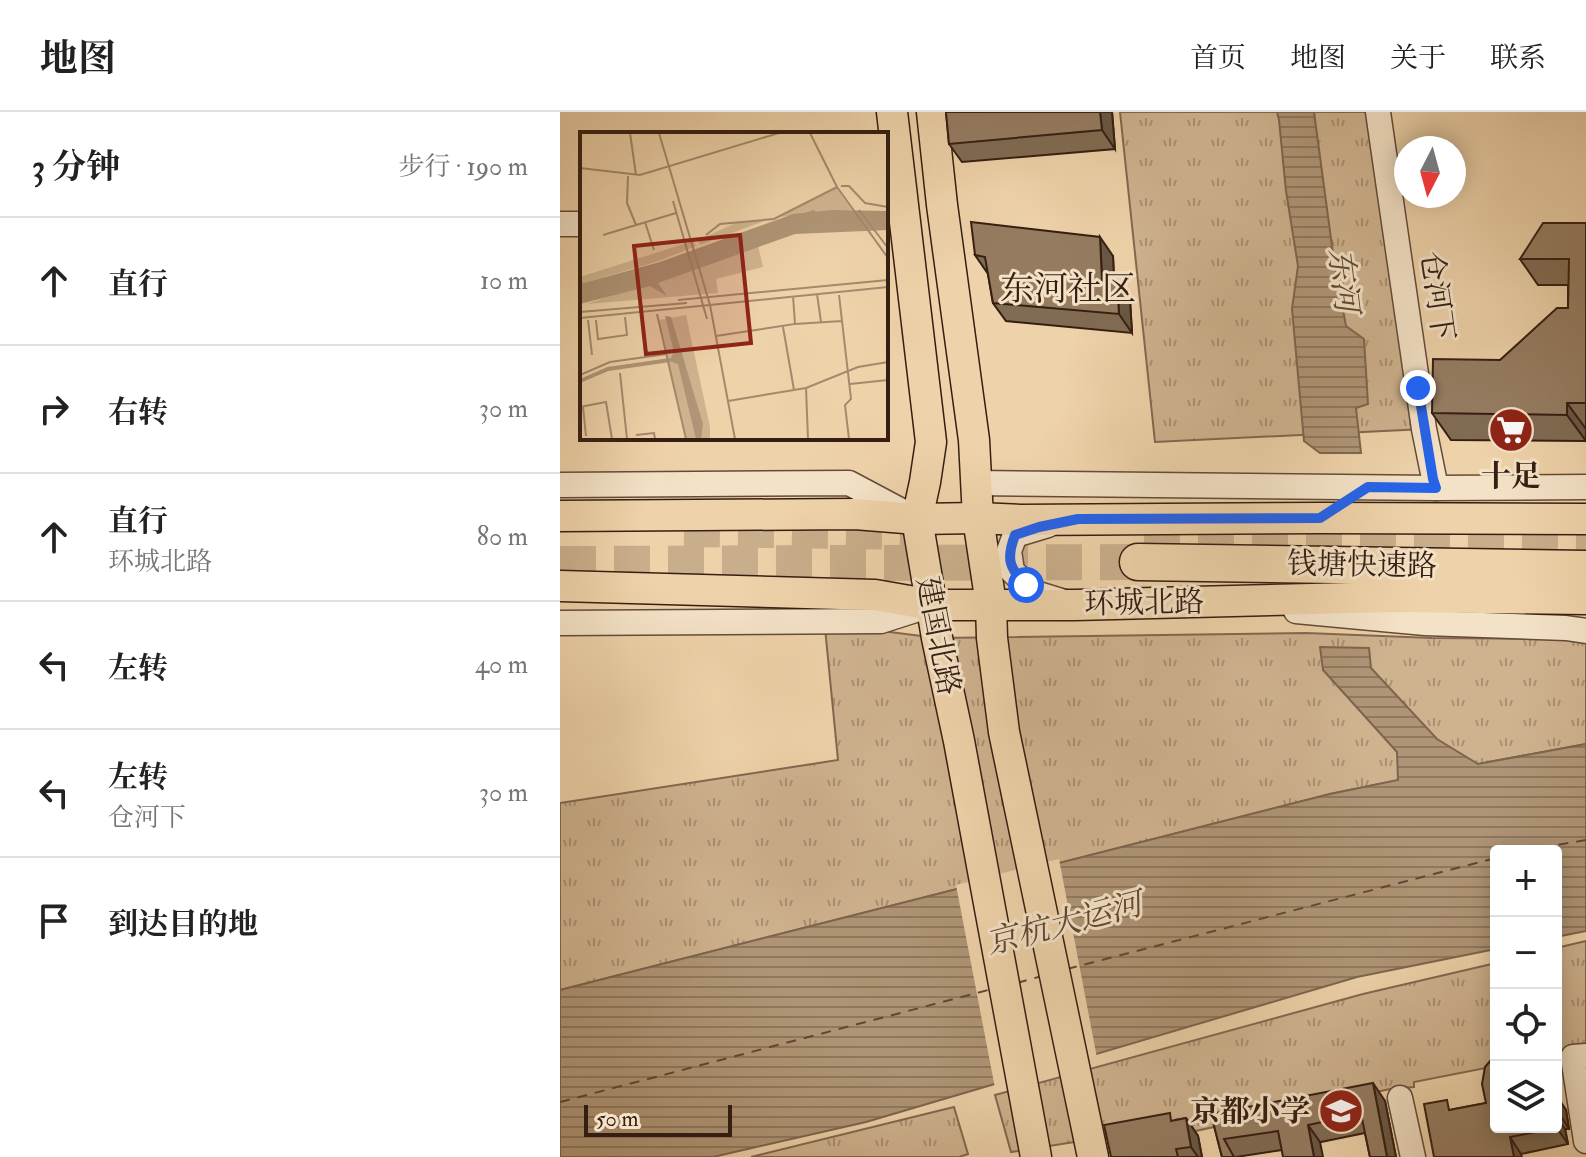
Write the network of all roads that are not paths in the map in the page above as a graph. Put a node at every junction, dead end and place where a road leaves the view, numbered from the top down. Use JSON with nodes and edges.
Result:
{"nodes":[{"id":1,"x":892,"y":112,"type":"edge"},
{"id":2,"x":932,"y":112,"type":"edge"},
{"id":3,"x":1378,"y":112,"type":"edge"},
{"id":4,"x":894,"y":216,"type":"edge"},
{"id":5,"x":975,"y":483,"type":"junction"},
{"id":6,"x":560,"y":485,"type":"edge"},
{"id":7,"x":1368,"y":487,"type":"junction"},
{"id":8,"x":1586,"y":487,"type":"edge"},
{"id":9,"x":1436,"y":488,"type":"junction"},
{"id":10,"x":560,"y":516,"type":"edge"},
{"id":11,"x":978,"y":518,"type":"junction"},
{"id":12,"x":1320,"y":518,"type":"junction"},
{"id":13,"x":917,"y":519,"type":"junction"},
{"id":14,"x":1078,"y":519,"type":"junction"},
{"id":15,"x":1586,"y":519,"type":"edge"},
{"id":16,"x":1138,"y":562,"type":"tunnel mouth"},
{"id":17,"x":1586,"y":571,"type":"edge"},
{"id":18,"x":560,"y":586,"type":"edge"},
{"id":19,"x":1586,"y":599,"type":"edge"},
{"id":20,"x":1198,"y":602,"type":"junction"},
{"id":21,"x":991,"y":604,"type":"junction"},
{"id":22,"x":932,"y":605,"type":"junction"},
{"id":23,"x":1075,"y":605,"type":"junction"},
{"id":24,"x":560,"y":623,"type":"edge"},
{"id":25,"x":1586,"y":631,"type":"edge"},
{"id":26,"x":1586,"y":1056,"type":"edge"},
{"id":27,"x":1400,"y":1098,"type":"dead end"},
{"id":28,"x":1586,"y":1141,"type":"edge"},
{"id":29,"x":1036,"y":1157,"type":"edge"},
{"id":30,"x":1093,"y":1157,"type":"edge"},
{"id":31,"x":1413,"y":1157,"type":"edge"}],
"edges":[{"from":1,"to":4,"type":"main road","name":"建国北路"},
{"from":2,"to":5,"type":"main road","name":"建国北路"},
{"from":3,"to":9,"type":"street","name":"仓河下"},
{"from":4,"to":13,"type":"main road","name":"建国北路"},
{"from":5,"to":7,"type":"street"},
{"from":5,"to":11,"type":"main road","name":"建国北路"},
{"from":6,"to":13,"type":"street"},
{"from":7,"to":9,"type":"street"},
{"from":7,"to":12,"type":"street"},
{"from":8,"to":9,"type":"street"},
{"from":10,"to":13,"type":"main road"},
{"from":11,"to":13,"type":"main road"},
{"from":11,"to":14,"type":"main road"},
{"from":11,"to":21,"type":"main road","name":"建国北路"},
{"from":12,"to":14,"type":"main road"},
{"from":12,"to":15,"type":"main road"},
{"from":13,"to":22,"type":"main road","name":"建国北路"},
{"from":14,"to":23,"type":"street"},
{"from":16,"to":17,"type":"highway","name":"钱塘快速路"},
{"from":18,"to":22,"type":"main road","name":"环城北路"},
{"from":19,"to":20,"type":"main road","name":"环城北路"},
{"from":20,"to":23,"type":"main road","name":"环城北路"},
{"from":20,"to":25,"type":"street"},
{"from":21,"to":22,"type":"main road","name":"环城北路"},
{"from":21,"to":23,"type":"main road","name":"环城北路"},
{"from":21,"to":30,"type":"main road","name":"建国北路"},
{"from":22,"to":24,"type":"street"},
{"from":22,"to":29,"type":"main road","name":"建国北路"},
{"from":26,"to":28,"type":"street"},
{"from":27,"to":31,"type":"street"}]}
